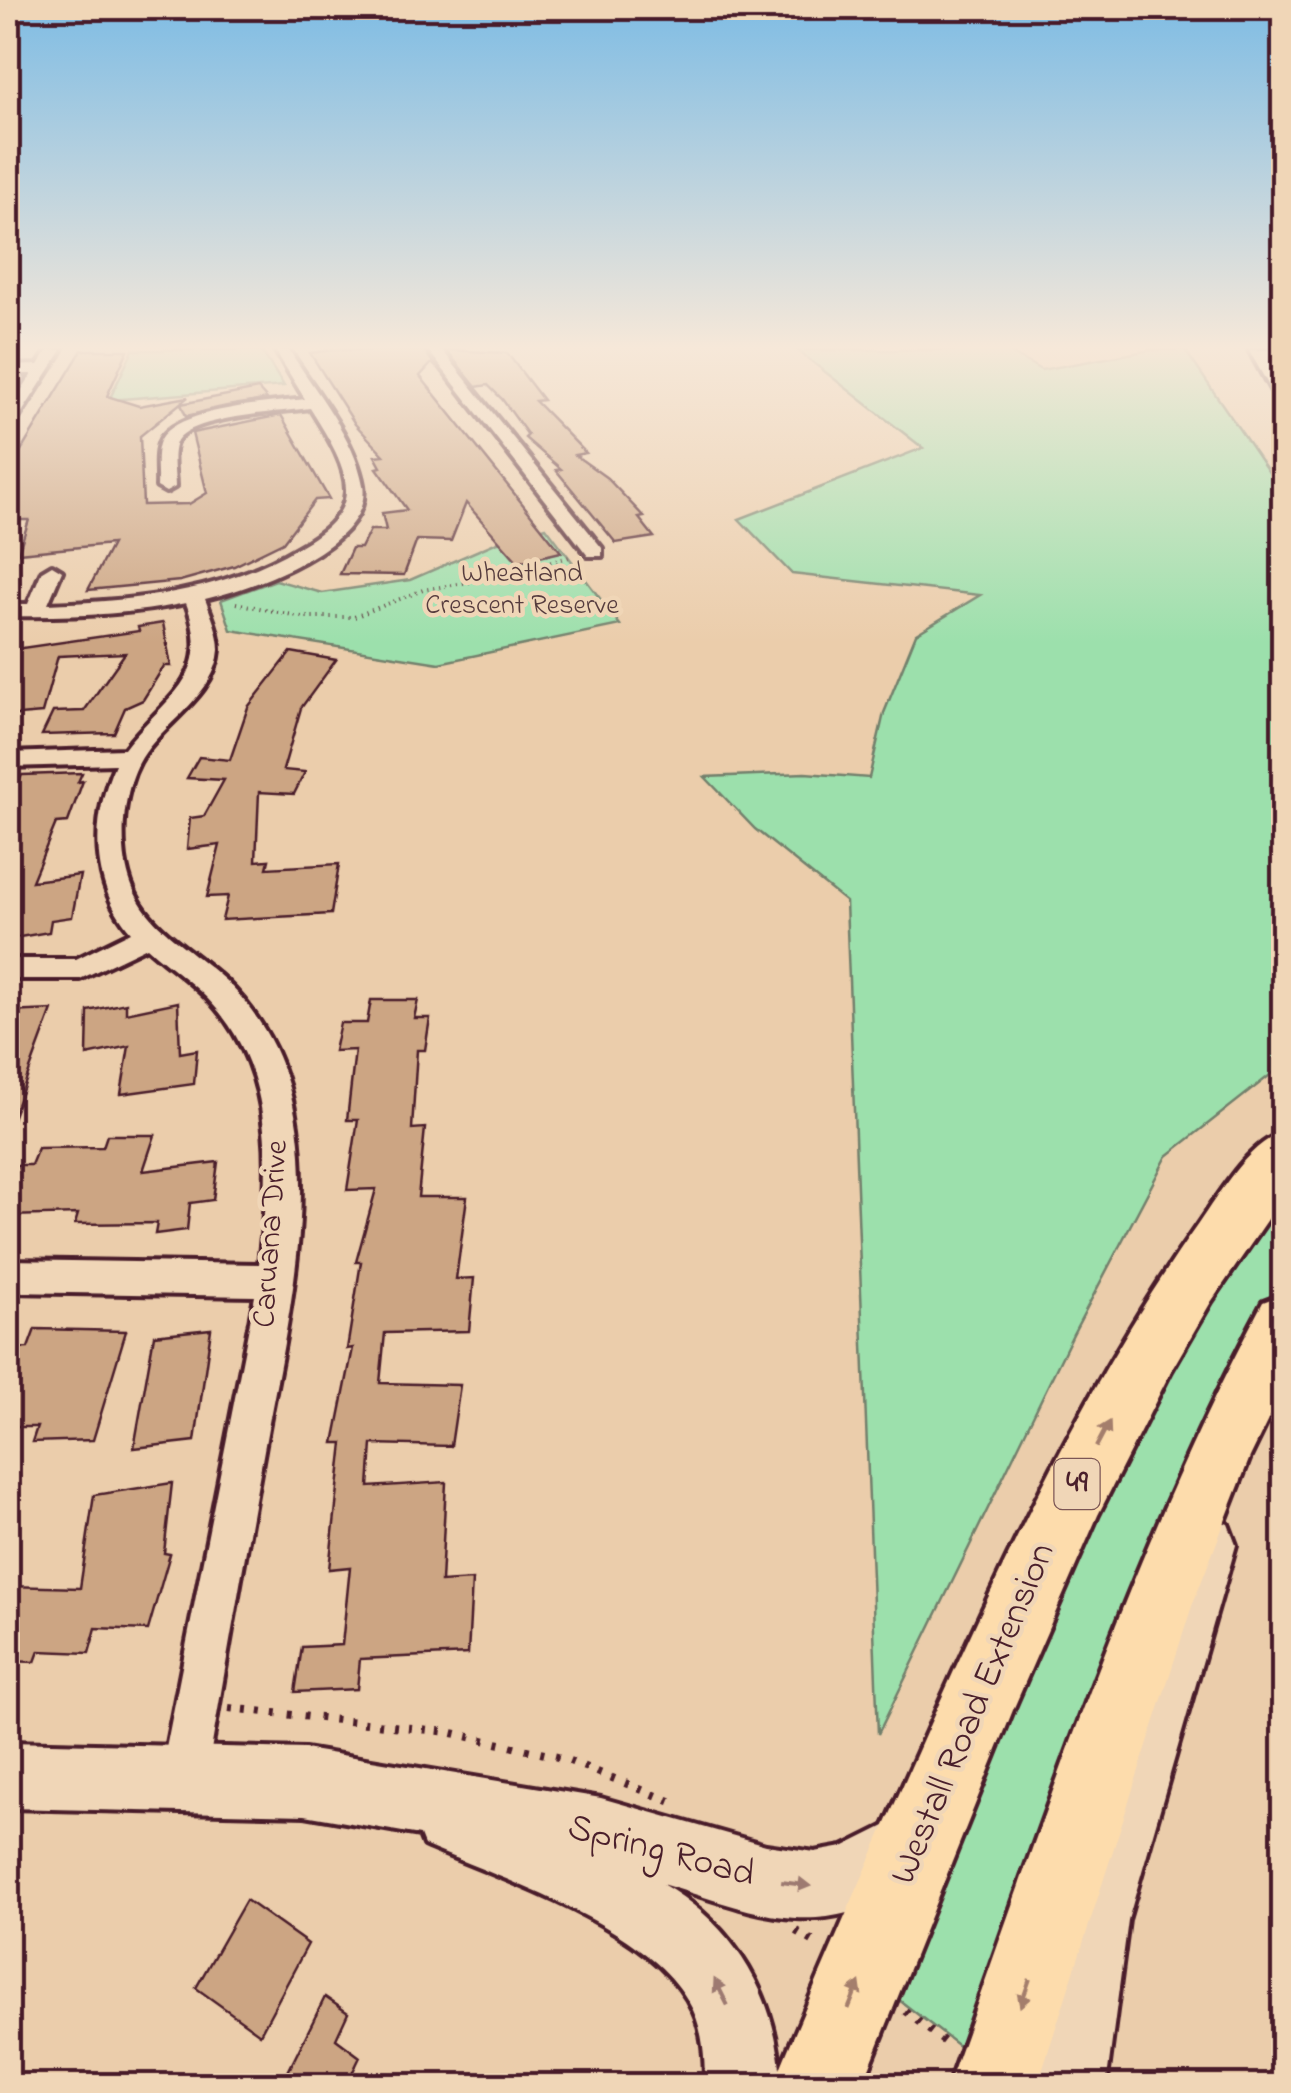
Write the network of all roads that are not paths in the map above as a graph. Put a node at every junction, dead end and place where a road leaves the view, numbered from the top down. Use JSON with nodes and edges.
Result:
{"nodes":[{"id":1,"x":169,"y":448,"type":"edge"},
{"id":2,"x":336,"y":448,"type":"edge"},
{"id":3,"x":513,"y":448,"type":"edge"},
{"id":4,"x":166,"y":487,"type":"dead end"},
{"id":5,"x":595,"y":552,"type":"road end"},
{"id":6,"x":52,"y":570,"type":"dead end"},
{"id":7,"x":202,"y":595,"type":"junction"},
{"id":8,"x":8,"y":610,"type":"edge"},
{"id":9,"x":35,"y":610,"type":"junction"},
{"id":10,"x":131,"y":756,"type":"junction"},
{"id":11,"x":8,"y":760,"type":"edge"},
{"id":12,"x":146,"y":936,"type":"junction"},
{"id":13,"x":8,"y":968,"type":"edge"},
{"id":14,"x":1284,"y":1154,"type":"edge"},
{"id":15,"x":8,"y":1276,"type":"edge"},
{"id":16,"x":274,"y":1280,"type":"junction"},
{"id":17,"x":1284,"y":1322,"type":"edge"},
{"id":18,"x":1224,"y":1441,"type":"junction"},
{"id":19,"x":8,"y":1776,"type":"edge"},
{"id":20,"x":183,"y":1779,"type":"junction"},
{"id":21,"x":393,"y":1796,"type":"junction"},
{"id":22,"x":919,"y":1842,"type":"junction"},
{"id":23,"x":742,"y":2086,"type":"edge"},
{"id":24,"x":817,"y":2086,"type":"edge"},
{"id":25,"x":992,"y":2086,"type":"edge"},
{"id":26,"x":1068,"y":2086,"type":"edge"}],
"edges":[{"from":1,"to":4,"type":"street"},
{"from":2,"to":7,"type":"street"},
{"from":3,"to":5,"type":"street"},
{"from":6,"to":9,"type":"street"},
{"from":7,"to":9,"type":"street"},
{"from":7,"to":10,"type":"street","name":"Caruana Drive"},
{"from":8,"to":9,"type":"street"},
{"from":10,"to":11,"type":"street"},
{"from":10,"to":12,"type":"street","name":"Caruana Drive"},
{"from":12,"to":13,"type":"street"},
{"from":12,"to":16,"type":"street","name":"Caruana Drive"},
{"from":22,"to":14,"type":"highway","name":"Westall Road Extension","number":"49","one_way":true},
{"from":15,"to":16,"type":"street"},
{"from":16,"to":20,"type":"street","name":"Caruana Drive"},
{"from":17,"to":18,"type":"highway"},
{"from":18,"to":25,"type":"highway","one_way":true},
{"from":18,"to":26,"type":"main road"},
{"from":19,"to":20,"type":"main road","name":"Spring Road"},
{"from":20,"to":21,"type":"main road","name":"Spring Road"},
{"from":21,"to":22,"type":"main road","name":"Spring Road","one_way":true},
{"from":23,"to":21,"type":"main road","name":"Spring Road","one_way":true},
{"from":24,"to":22,"type":"highway","name":"Westall Road Extension","number":"49","one_way":true}]}
